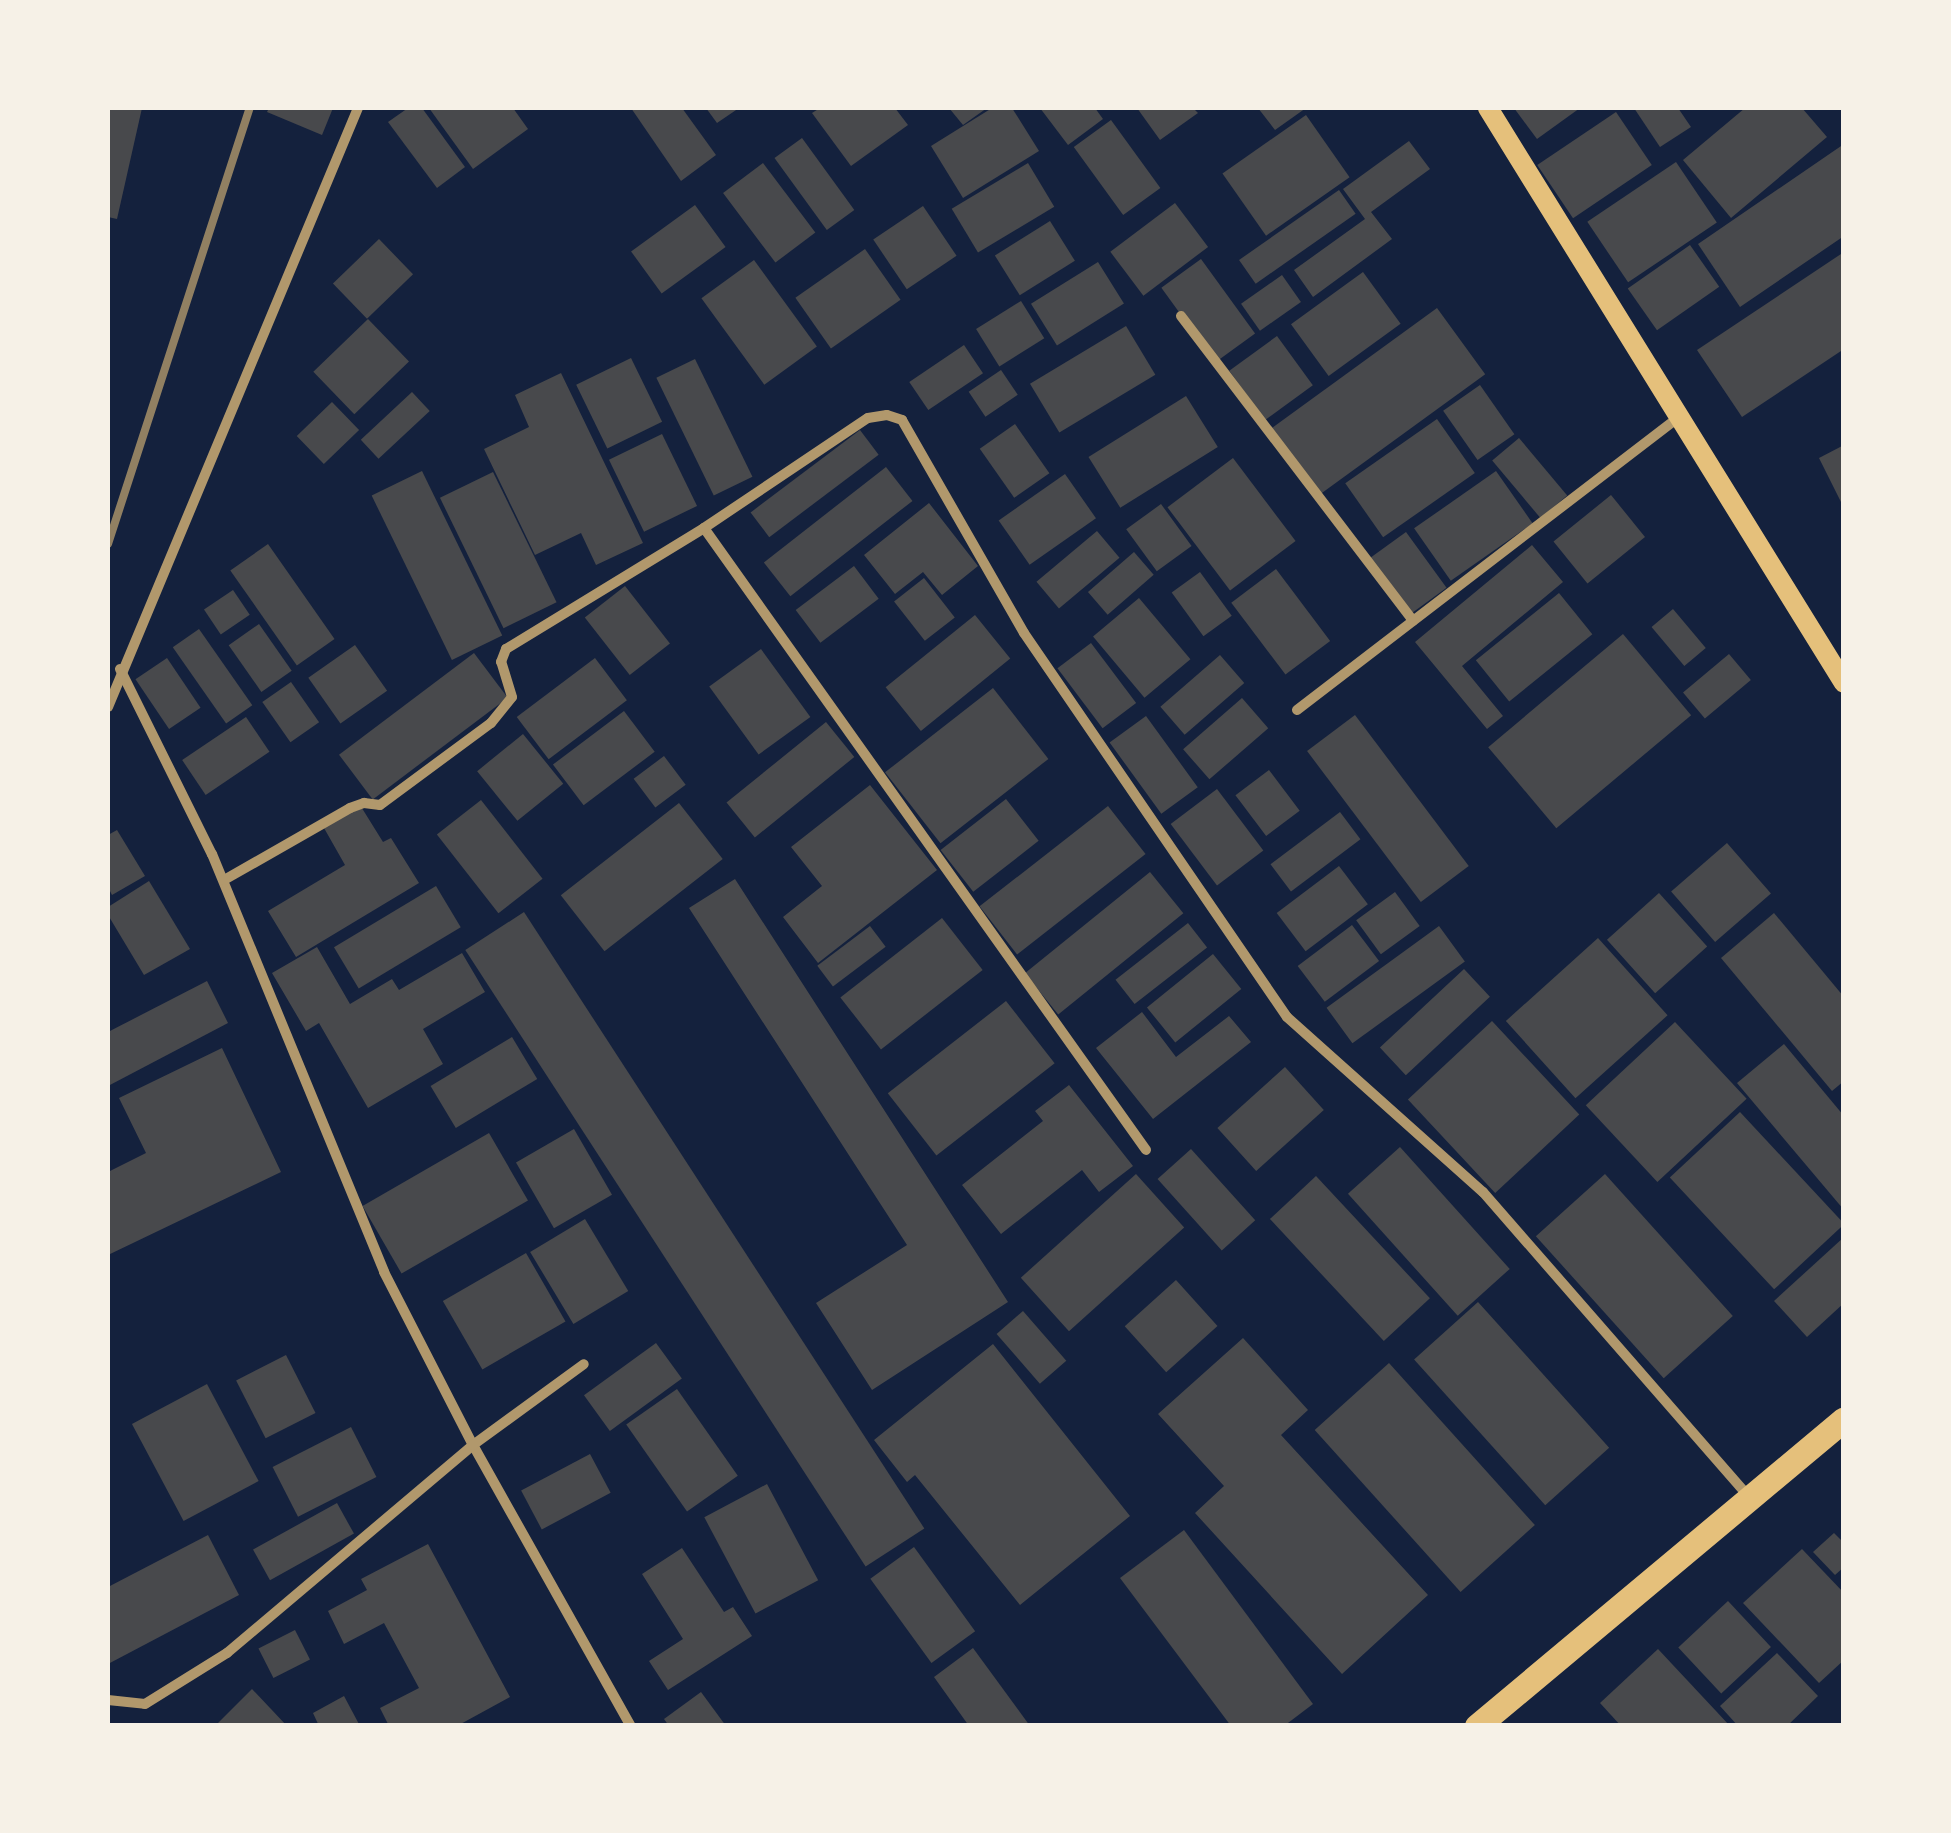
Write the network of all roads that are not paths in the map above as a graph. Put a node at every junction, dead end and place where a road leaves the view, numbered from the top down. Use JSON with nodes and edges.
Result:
{"nodes":[{"id":1,"x":358,"y":108,"type":"edge"},
{"id":2,"x":1488,"y":108,"type":"edge"},
{"id":3,"x":1181,"y":316,"type":"dead end"},
{"id":4,"x":1679,"y":417,"type":"junction"},
{"id":5,"x":704,"y":528,"type":"junction"},
{"id":6,"x":1412,"y":621,"type":"junction"},
{"id":7,"x":120,"y":668,"type":"junction"},
{"id":8,"x":1844,"y":684,"type":"edge"},
{"id":9,"x":108,"y":707,"type":"edge"},
{"id":10,"x":1298,"y":710,"type":"dead end"},
{"id":11,"x":224,"y":880,"type":"junction"},
{"id":12,"x":1146,"y":1150,"type":"dead end"},
{"id":13,"x":584,"y":1364,"type":"dead end"},
{"id":14,"x":1844,"y":1419,"type":"edge"},
{"id":15,"x":473,"y":1445,"type":"junction"},
{"id":16,"x":1750,"y":1498,"type":"junction"},
{"id":17,"x":108,"y":1700,"type":"edge"},
{"id":18,"x":631,"y":1726,"type":"edge"},
{"id":19,"x":1478,"y":1726,"type":"edge"}],
"edges":[{"from":1,"to":7,"type":"street"},
{"from":2,"to":4,"type":"main road"},
{"from":3,"to":6,"type":"street"},
{"from":4,"to":6,"type":"street"},
{"from":4,"to":8,"type":"main road"},
{"from":5,"to":11,"type":"street"},
{"from":5,"to":12,"type":"street"},
{"from":5,"to":16,"type":"street"},
{"from":6,"to":10,"type":"street"},
{"from":7,"to":9,"type":"street"},
{"from":7,"to":11,"type":"street"},
{"from":11,"to":15,"type":"street"},
{"from":13,"to":15,"type":"street"},
{"from":14,"to":16,"type":"main road"},
{"from":15,"to":17,"type":"street"},
{"from":15,"to":18,"type":"street"},
{"from":16,"to":19,"type":"main road"}]}
